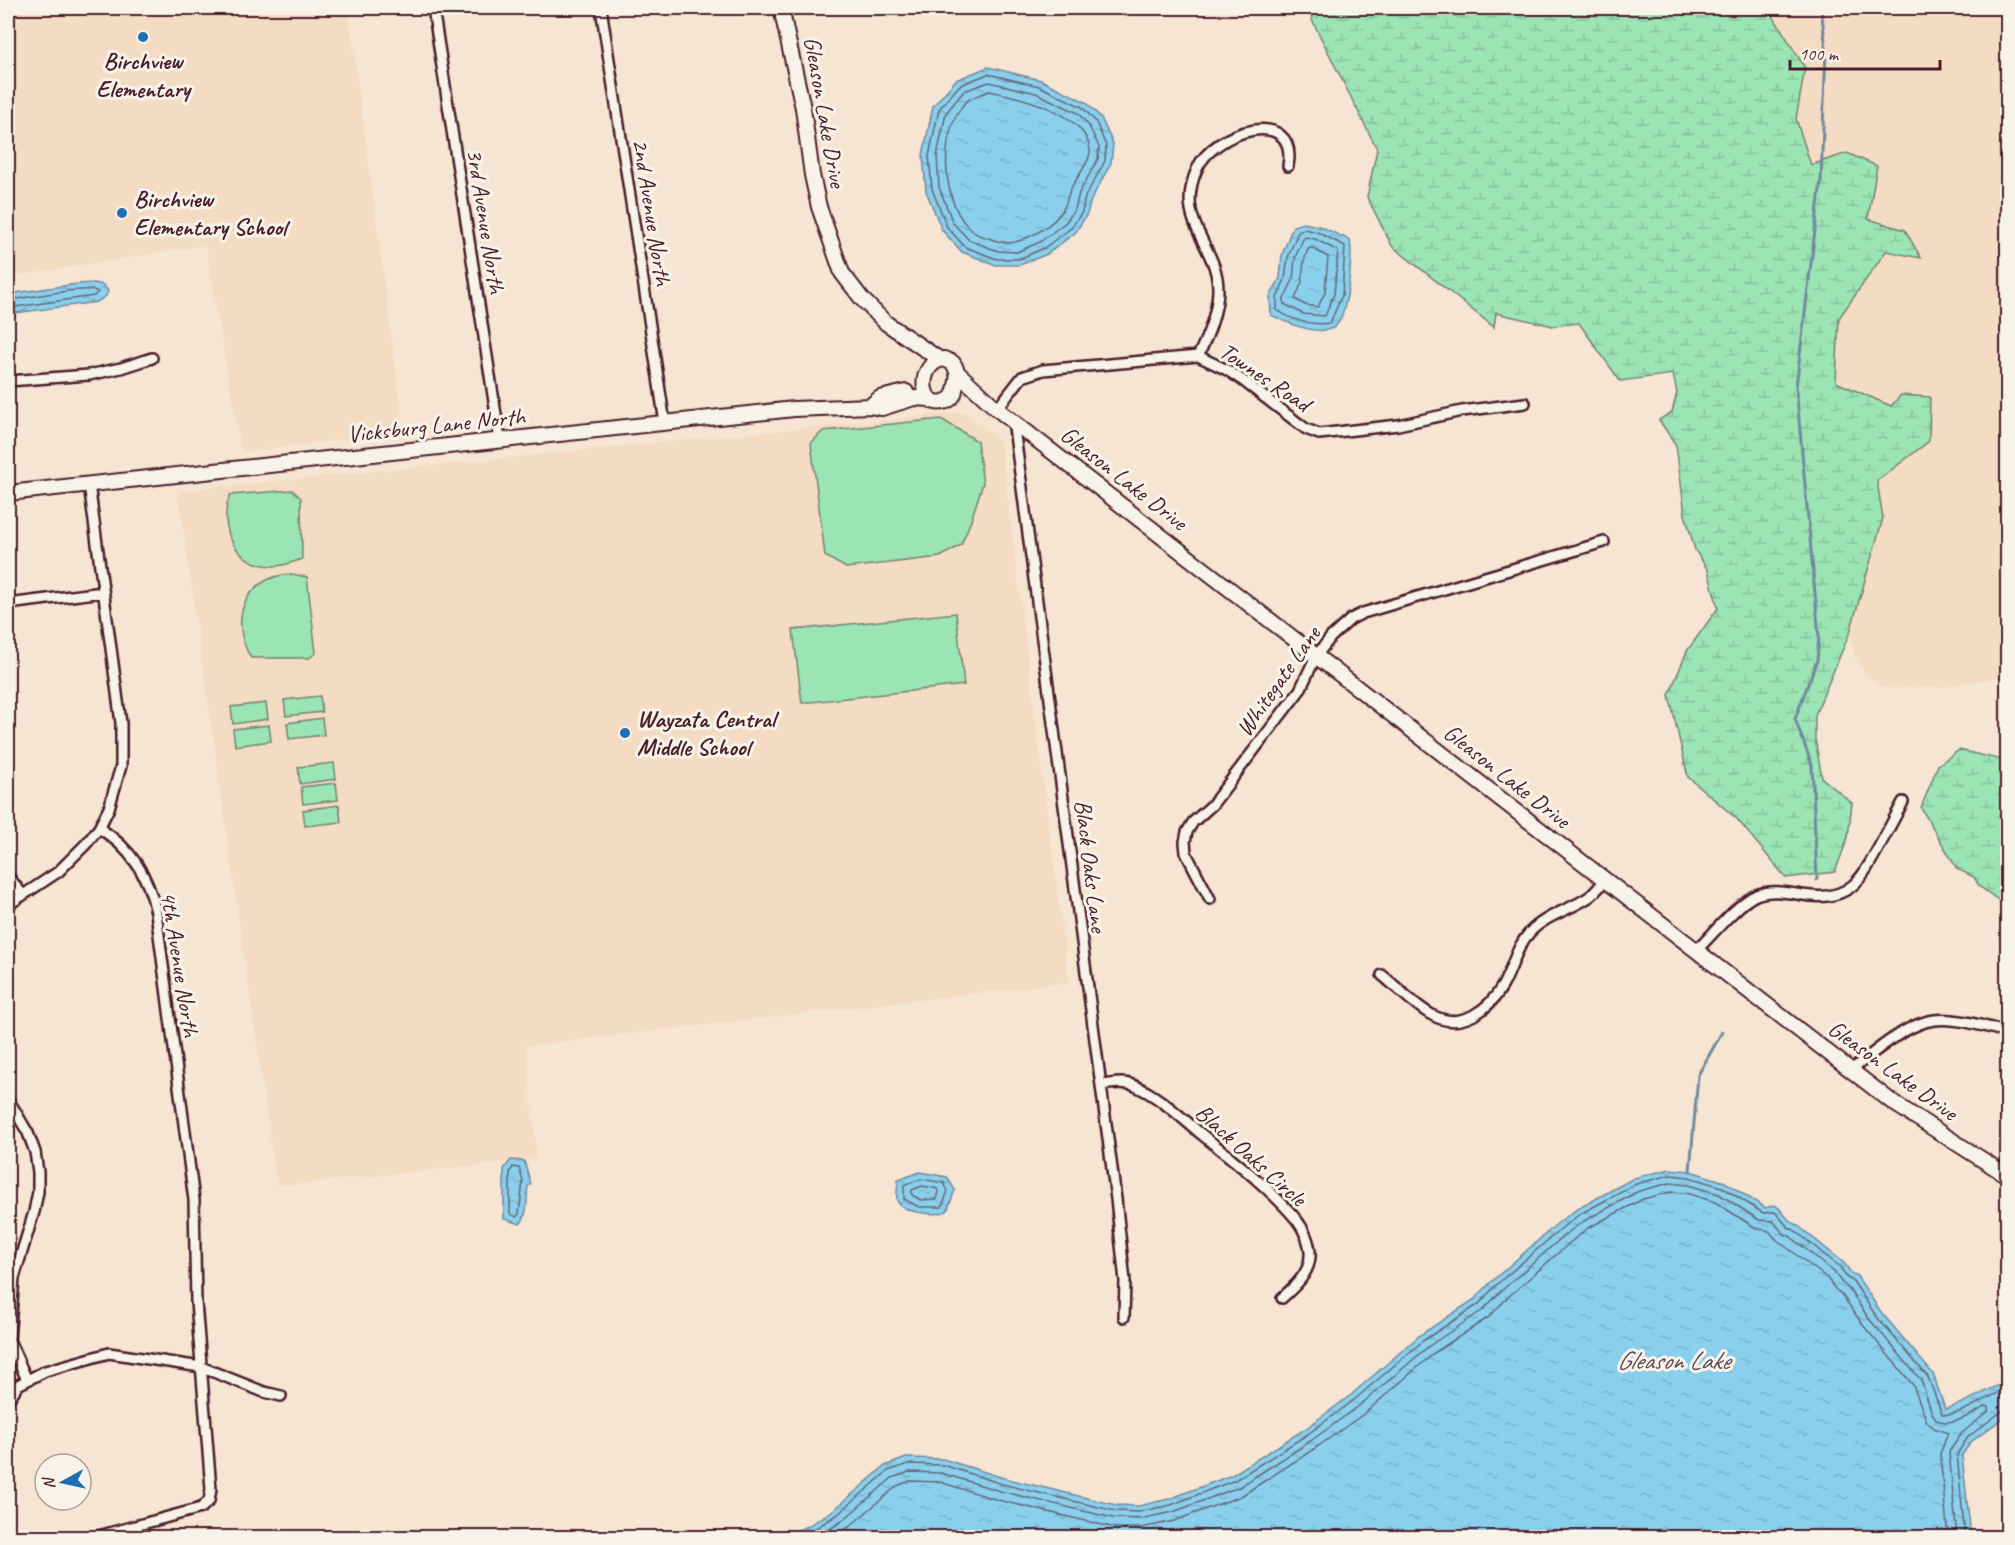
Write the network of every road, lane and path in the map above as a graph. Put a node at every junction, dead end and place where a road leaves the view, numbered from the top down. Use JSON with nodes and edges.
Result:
{"nodes":[{"id":1,"x":434,"y":8,"type":"edge"},
{"id":2,"x":601,"y":8,"type":"edge"},
{"id":3,"x":781,"y":8,"type":"edge"},
{"id":4,"x":1288,"y":166,"type":"dead end"},
{"id":5,"x":1198,"y":356,"type":"junction"},
{"id":6,"x":152,"y":358,"type":"dead end"},
{"id":7,"x":934,"y":363,"type":"junction"},
{"id":8,"x":958,"y":373,"type":"junction"},
{"id":9,"x":8,"y":381,"type":"edge"},
{"id":10,"x":924,"y":385,"type":"junction"},
{"id":11,"x":954,"y":394,"type":"junction"},
{"id":12,"x":930,"y":399,"type":"junction"},
{"id":13,"x":1525,"y":403,"type":"dead end"},
{"id":14,"x":992,"y":405,"type":"junction"},
{"id":15,"x":870,"y":406,"type":"junction"},
{"id":16,"x":1013,"y":420,"type":"junction"},
{"id":17,"x":665,"y":423,"type":"junction"},
{"id":18,"x":500,"y":440,"type":"junction"},
{"id":19,"x":89,"y":484,"type":"junction"},
{"id":20,"x":8,"y":493,"type":"edge"},
{"id":21,"x":1604,"y":542,"type":"dead end"},
{"id":22,"x":103,"y":592,"type":"junction"},
{"id":23,"x":8,"y":604,"type":"edge"},
{"id":24,"x":1316,"y":656,"type":"junction"},
{"id":25,"x":1903,"y":802,"type":"dead end"},
{"id":26,"x":99,"y":828,"type":"junction"},
{"id":27,"x":8,"y":876,"type":"edge"},
{"id":28,"x":1604,"y":881,"type":"junction"},
{"id":29,"x":22,"y":894,"type":"junction"},
{"id":30,"x":1210,"y":899,"type":"dead end"},
{"id":31,"x":8,"y":905,"type":"edge"},
{"id":32,"x":1696,"y":951,"type":"junction"},
{"id":33,"x":1382,"y":975,"type":"dead end"},
{"id":34,"x":2007,"y":1032,"type":"edge"},
{"id":35,"x":1851,"y":1070,"type":"junction"},
{"id":36,"x":1101,"y":1085,"type":"junction"},
{"id":37,"x":8,"y":1099,"type":"edge"},
{"id":38,"x":2007,"y":1176,"type":"edge"},
{"id":39,"x":1282,"y":1298,"type":"dead end"},
{"id":40,"x":1124,"y":1317,"type":"dead end"},
{"id":41,"x":201,"y":1368,"type":"junction"},
{"id":42,"x":27,"y":1380,"type":"junction"},
{"id":43,"x":281,"y":1396,"type":"dead end"},
{"id":44,"x":8,"y":1400,"type":"edge"},
{"id":45,"x":91,"y":1538,"type":"edge"}],
"edges":[{"from":1,"to":18,"type":"street","name":"3rd Avenue North"},
{"from":2,"to":17,"type":"street","name":"2nd Avenue North"},
{"from":3,"to":7,"type":"main road","name":"Gleason Lake Drive"},
{"from":4,"to":5,"type":"street"},
{"from":5,"to":13,"type":"street","name":"Townes Road"},
{"from":5,"to":14,"type":"street","name":"Townes Road"},
{"from":6,"to":9,"type":"street"},
{"from":7,"to":8,"type":"main road"},
{"from":7,"to":10,"type":"main road"},
{"from":8,"to":11,"type":"main road"},
{"from":8,"to":14,"type":"main road","name":"Gleason Lake Drive"},
{"from":10,"to":12,"type":"main road"},
{"from":10,"to":15,"type":"main road","name":"Vicksburg Lane North"},
{"from":11,"to":12,"type":"main road"},
{"from":11,"to":14,"type":"main road","name":"Gleason Lake Drive"},
{"from":12,"to":15,"type":"main road","name":"Vicksburg Lane North"},
{"from":14,"to":16,"type":"main road","name":"Gleason Lake Drive"},
{"from":15,"to":17,"type":"main road","name":"Vicksburg Lane North"},
{"from":16,"to":24,"type":"main road","name":"Gleason Lake Drive"},
{"from":16,"to":36,"type":"street","name":"Black Oaks Lane"},
{"from":17,"to":18,"type":"main road","name":"Vicksburg Lane North"},
{"from":18,"to":19,"type":"main road","name":"Vicksburg Lane North"},
{"from":19,"to":20,"type":"main road","name":"Vicksburg Lane North"},
{"from":19,"to":22,"type":"street"},
{"from":21,"to":24,"type":"street","name":"Whitegate Lane"},
{"from":22,"to":23,"type":"street"},
{"from":22,"to":26,"type":"street"},
{"from":24,"to":28,"type":"main road","name":"Gleason Lake Drive"},
{"from":24,"to":30,"type":"street","name":"Whitegate Lane"},
{"from":25,"to":32,"type":"street"},
{"from":26,"to":29,"type":"street"},
{"from":26,"to":41,"type":"street","name":"4th Avenue North"},
{"from":27,"to":29,"type":"street"},
{"from":28,"to":32,"type":"main road","name":"Gleason Lake Drive"},
{"from":28,"to":33,"type":"street"},
{"from":29,"to":31,"type":"street"},
{"from":32,"to":35,"type":"main road","name":"Gleason Lake Drive"},
{"from":34,"to":35,"type":"street"},
{"from":35,"to":38,"type":"main road","name":"Gleason Lake Drive"},
{"from":36,"to":39,"type":"street","name":"Black Oaks Circle"},
{"from":36,"to":40,"type":"street","name":"Black Oaks Lane"},
{"from":37,"to":42,"type":"street"},
{"from":41,"to":42,"type":"street"},
{"from":41,"to":43,"type":"street"},
{"from":41,"to":45,"type":"street","name":"4th Avenue North"},
{"from":42,"to":44,"type":"street"}]}
